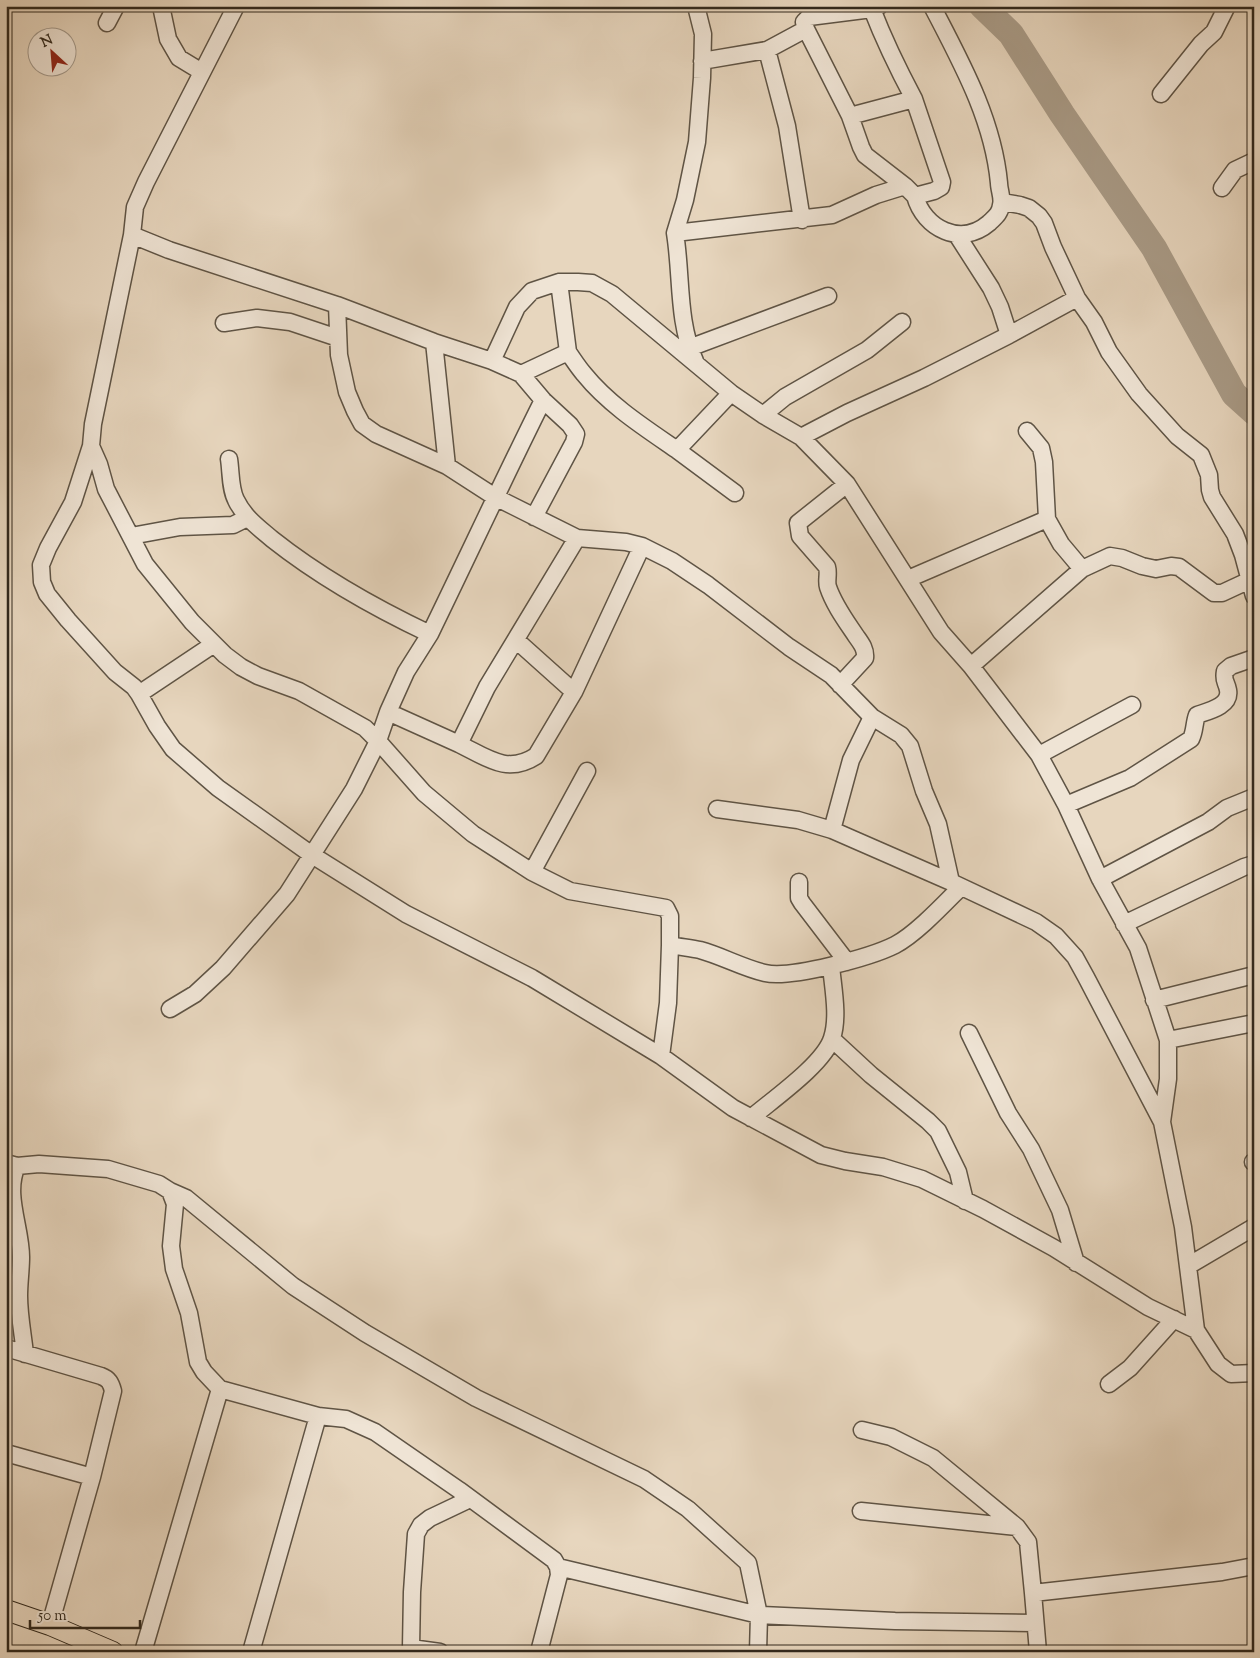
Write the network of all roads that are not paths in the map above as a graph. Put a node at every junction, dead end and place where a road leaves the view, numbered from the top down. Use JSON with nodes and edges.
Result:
{"nodes":[{"id":1,"x":116,"y":6,"type":"edge"},
{"id":2,"x":161,"y":6,"type":"edge"},
{"id":3,"x":236,"y":6,"type":"edge"},
{"id":4,"x":696,"y":6,"type":"edge"},
{"id":5,"x":932,"y":6,"type":"edge"},
{"id":6,"x":1227,"y":6,"type":"edge"},
{"id":7,"x":876,"y":7,"type":"edge"},
{"id":8,"x":107,"y":23,"type":"dead end"},
{"id":9,"x":806,"y":29,"type":"junction"},
{"id":10,"x":767,"y":50,"type":"junction"},
{"id":11,"x":702,"y":61,"type":"junction"},
{"id":12,"x":202,"y":72,"type":"junction"},
{"id":13,"x":1161,"y":94,"type":"dead end"},
{"id":14,"x":914,"y":99,"type":"junction"},
{"id":15,"x":850,"y":116,"type":"junction"},
{"id":16,"x":1254,"y":161,"type":"edge"},
{"id":17,"x":1222,"y":188,"type":"dead end"},
{"id":18,"x":910,"y":191,"type":"junction"},
{"id":19,"x":1002,"y":202,"type":"junction"},
{"id":20,"x":802,"y":220,"type":"junction"},
{"id":21,"x":675,"y":233,"type":"junction"},
{"id":22,"x":132,"y":235,"type":"junction"},
{"id":23,"x":957,"y":235,"type":"junction"},
{"id":24,"x":559,"y":282,"type":"junction"},
{"id":25,"x":828,"y":296,"type":"dead end"},
{"id":26,"x":1077,"y":298,"type":"junction"},
{"id":27,"x":337,"y":305,"type":"junction"},
{"id":28,"x":902,"y":322,"type":"dead end"},
{"id":29,"x":224,"y":323,"type":"dead end"},
{"id":30,"x":1009,"y":335,"type":"junction"},
{"id":31,"x":338,"y":338,"type":"junction"},
{"id":32,"x":434,"y":342,"type":"junction"},
{"id":33,"x":568,"y":352,"type":"junction"},
{"id":34,"x":692,"y":355,"type":"junction"},
{"id":35,"x":492,"y":361,"type":"junction"},
{"id":36,"x":522,"y":374,"type":"junction"},
{"id":37,"x":731,"y":393,"type":"junction"},
{"id":38,"x":543,"y":400,"type":"junction"},
{"id":39,"x":763,"y":415,"type":"junction"},
{"id":40,"x":1027,"y":431,"type":"dead end"},
{"id":41,"x":801,"y":437,"type":"junction"},
{"id":42,"x":91,"y":446,"type":"junction"},
{"id":43,"x":677,"y":450,"type":"junction"},
{"id":44,"x":229,"y":459,"type":"dead end"},
{"id":45,"x":447,"y":466,"type":"junction"},
{"id":46,"x":847,"y":484,"type":"junction"},
{"id":47,"x":735,"y":493,"type":"dead end"},
{"id":48,"x":494,"y":498,"type":"junction"},
{"id":49,"x":534,"y":517,"type":"junction"},
{"id":50,"x":247,"y":518,"type":"junction"},
{"id":51,"x":1047,"y":519,"type":"junction"},
{"id":52,"x":131,"y":536,"type":"junction"},
{"id":53,"x":577,"y":538,"type":"junction"},
{"id":54,"x":642,"y":546,"type":"junction"},
{"id":55,"x":1082,"y":569,"type":"junction"},
{"id":56,"x":908,"y":579,"type":"junction"},
{"id":57,"x":1250,"y":580,"type":"junction"},
{"id":58,"x":1254,"y":596,"type":"edge"},
{"id":59,"x":430,"y":634,"type":"junction"},
{"id":60,"x":516,"y":640,"type":"junction"},
{"id":61,"x":214,"y":644,"type":"junction"},
{"id":62,"x":1254,"y":658,"type":"edge"},
{"id":63,"x":971,"y":666,"type":"junction"},
{"id":64,"x":840,"y":685,"type":"junction"},
{"id":65,"x":574,"y":692,"type":"junction"},
{"id":66,"x":139,"y":694,"type":"junction"},
{"id":67,"x":1132,"y":704,"type":"dead end"},
{"id":68,"x":388,"y":712,"type":"junction"},
{"id":69,"x":872,"y":717,"type":"junction"},
{"id":70,"x":378,"y":741,"type":"junction"},
{"id":71,"x":459,"y":744,"type":"junction"},
{"id":72,"x":1039,"y":755,"type":"junction"},
{"id":73,"x":587,"y":771,"type":"dead end"},
{"id":74,"x":1254,"y":797,"type":"edge"},
{"id":75,"x":1066,"y":805,"type":"junction"},
{"id":76,"x":717,"y":809,"type":"dead end"},
{"id":77,"x":832,"y":830,"type":"junction"},
{"id":78,"x":312,"y":855,"type":"junction"},
{"id":79,"x":1254,"y":864,"type":"edge"},
{"id":80,"x":532,"y":872,"type":"junction"},
{"id":81,"x":1100,"y":879,"type":"junction"},
{"id":82,"x":799,"y":882,"type":"dead end"},
{"id":83,"x":956,"y":885,"type":"junction"},
{"id":84,"x":1124,"y":924,"type":"junction"},
{"id":85,"x":670,"y":945,"type":"junction"},
{"id":86,"x":839,"y":964,"type":"junction"},
{"id":87,"x":1254,"y":975,"type":"edge"},
{"id":88,"x":1154,"y":1000,"type":"junction"},
{"id":89,"x":170,"y":1009,"type":"dead end"},
{"id":90,"x":1254,"y":1023,"type":"edge"},
{"id":91,"x":969,"y":1033,"type":"dead end"},
{"id":92,"x":832,"y":1039,"type":"junction"},
{"id":93,"x":1168,"y":1040,"type":"junction"},
{"id":94,"x":661,"y":1056,"type":"junction"},
{"id":95,"x":751,"y":1118,"type":"junction"},
{"id":96,"x":1162,"y":1122,"type":"junction"},
{"id":97,"x":12,"y":1164,"type":"edge"},
{"id":98,"x":170,"y":1191,"type":"junction"},
{"id":99,"x":965,"y":1200,"type":"junction"},
{"id":100,"x":1254,"y":1227,"type":"edge"},
{"id":101,"x":1076,"y":1262,"type":"junction"},
{"id":102,"x":1188,"y":1266,"type":"junction"},
{"id":103,"x":1174,"y":1319,"type":"junction"},
{"id":104,"x":1196,"y":1330,"type":"junction"},
{"id":105,"x":6,"y":1348,"type":"edge"},
{"id":106,"x":25,"y":1354,"type":"junction"},
{"id":107,"x":1254,"y":1373,"type":"edge"},
{"id":108,"x":1109,"y":1384,"type":"dead end"},
{"id":109,"x":220,"y":1389,"type":"junction"},
{"id":110,"x":318,"y":1416,"type":"junction"},
{"id":111,"x":862,"y":1430,"type":"dead end"},
{"id":112,"x":6,"y":1453,"type":"edge"},
{"id":113,"x":92,"y":1477,"type":"junction"},
{"id":114,"x":470,"y":1499,"type":"junction"},
{"id":115,"x":861,"y":1511,"type":"dead end"},
{"id":116,"x":1017,"y":1527,"type":"junction"},
{"id":117,"x":558,"y":1566,"type":"junction"},
{"id":118,"x":1254,"y":1566,"type":"edge"},
{"id":119,"x":1033,"y":1593,"type":"junction"},
{"id":120,"x":6,"y":1610,"type":"edge"},
{"id":121,"x":759,"y":1615,"type":"junction"},
{"id":122,"x":1036,"y":1623,"type":"junction"},
{"id":123,"x":50,"y":1625,"type":"junction"},
{"id":124,"x":411,"y":1650,"type":"edge"},
{"id":125,"x":112,"y":1652,"type":"edge"},
{"id":126,"x":143,"y":1652,"type":"edge"},
{"id":127,"x":252,"y":1652,"type":"edge"},
{"id":128,"x":440,"y":1652,"type":"edge"},
{"id":129,"x":539,"y":1652,"type":"edge"},
{"id":130,"x":758,"y":1652,"type":"edge"},
{"id":131,"x":1038,"y":1652,"type":"edge"}],
"edges":[{"from":1,"to":8,"type":"street"},
{"from":2,"to":12,"type":"street"},
{"from":3,"to":12,"type":"street"},
{"from":4,"to":11,"type":"street"},
{"from":5,"to":19,"type":"street"},
{"from":6,"to":13,"type":"street"},
{"from":7,"to":9,"type":"street"},
{"from":7,"to":14,"type":"street"},
{"from":9,"to":10,"type":"street"},
{"from":9,"to":15,"type":"street"},
{"from":10,"to":11,"type":"street"},
{"from":10,"to":20,"type":"street"},
{"from":11,"to":21,"type":"street"},
{"from":12,"to":22,"type":"street"},
{"from":14,"to":15,"type":"street"},
{"from":14,"to":18,"type":"street"},
{"from":15,"to":18,"type":"street"},
{"from":16,"to":17,"type":"street"},
{"from":18,"to":20,"type":"street"},
{"from":18,"to":23,"type":"street"},
{"from":19,"to":23,"type":"street"},
{"from":19,"to":26,"type":"street"},
{"from":20,"to":21,"type":"street"},
{"from":21,"to":34,"type":"street"},
{"from":22,"to":27,"type":"street"},
{"from":22,"to":42,"type":"street"},
{"from":23,"to":30,"type":"street"},
{"from":24,"to":33,"type":"street"},
{"from":24,"to":34,"type":"street"},
{"from":24,"to":35,"type":"street"},
{"from":25,"to":34,"type":"street"},
{"from":26,"to":30,"type":"street"},
{"from":26,"to":57,"type":"street"},
{"from":27,"to":31,"type":"street"},
{"from":27,"to":32,"type":"street"},
{"from":28,"to":39,"type":"street"},
{"from":29,"to":31,"type":"street"},
{"from":30,"to":41,"type":"street"},
{"from":31,"to":45,"type":"street"},
{"from":32,"to":35,"type":"street"},
{"from":32,"to":45,"type":"street"},
{"from":33,"to":36,"type":"street"},
{"from":33,"to":43,"type":"street"},
{"from":34,"to":37,"type":"street"},
{"from":35,"to":36,"type":"street"},
{"from":36,"to":38,"type":"street"},
{"from":37,"to":39,"type":"street"},
{"from":37,"to":43,"type":"street"},
{"from":38,"to":48,"type":"street"},
{"from":38,"to":49,"type":"street"},
{"from":39,"to":41,"type":"street"},
{"from":40,"to":51,"type":"street"},
{"from":41,"to":46,"type":"street"},
{"from":42,"to":52,"type":"street"},
{"from":42,"to":66,"type":"street"},
{"from":43,"to":47,"type":"street"},
{"from":44,"to":50,"type":"street"},
{"from":45,"to":48,"type":"street"},
{"from":46,"to":56,"type":"street"},
{"from":46,"to":64,"type":"street"},
{"from":48,"to":49,"type":"street"},
{"from":48,"to":59,"type":"street"},
{"from":49,"to":53,"type":"street"},
{"from":50,"to":52,"type":"street"},
{"from":50,"to":59,"type":"street"},
{"from":51,"to":55,"type":"street"},
{"from":51,"to":56,"type":"street"},
{"from":52,"to":61,"type":"street"},
{"from":53,"to":54,"type":"street"},
{"from":53,"to":60,"type":"street"},
{"from":54,"to":64,"type":"street"},
{"from":54,"to":65,"type":"street"},
{"from":55,"to":57,"type":"street"},
{"from":55,"to":63,"type":"street"},
{"from":56,"to":63,"type":"street"},
{"from":57,"to":58,"type":"street"},
{"from":59,"to":68,"type":"street"},
{"from":60,"to":65,"type":"street"},
{"from":60,"to":71,"type":"street"},
{"from":61,"to":66,"type":"street"},
{"from":61,"to":70,"type":"street"},
{"from":62,"to":75,"type":"street"},
{"from":63,"to":72,"type":"street"},
{"from":64,"to":69,"type":"street"},
{"from":65,"to":71,"type":"street"},
{"from":66,"to":78,"type":"street"},
{"from":67,"to":72,"type":"street"},
{"from":68,"to":70,"type":"street"},
{"from":68,"to":71,"type":"street"},
{"from":69,"to":77,"type":"street"},
{"from":69,"to":83,"type":"street"},
{"from":70,"to":78,"type":"street"},
{"from":70,"to":80,"type":"street"},
{"from":72,"to":75,"type":"street"},
{"from":73,"to":80,"type":"street"},
{"from":74,"to":81,"type":"street"},
{"from":75,"to":81,"type":"street"},
{"from":76,"to":77,"type":"street"},
{"from":77,"to":83,"type":"street"},
{"from":78,"to":89,"type":"street"},
{"from":78,"to":94,"type":"street"},
{"from":79,"to":84,"type":"street"},
{"from":80,"to":85,"type":"street"},
{"from":81,"to":84,"type":"street"},
{"from":82,"to":86,"type":"street"},
{"from":83,"to":86,"type":"street"},
{"from":83,"to":96,"type":"street"},
{"from":84,"to":88,"type":"street"},
{"from":85,"to":86,"type":"street"},
{"from":85,"to":94,"type":"street"},
{"from":86,"to":92,"type":"street"},
{"from":87,"to":88,"type":"street"},
{"from":88,"to":93,"type":"street"},
{"from":90,"to":93,"type":"street"},
{"from":91,"to":101,"type":"street"},
{"from":92,"to":95,"type":"street"},
{"from":92,"to":99,"type":"street"},
{"from":93,"to":96,"type":"street"},
{"from":94,"to":95,"type":"street"},
{"from":95,"to":99,"type":"street"},
{"from":96,"to":102,"type":"street"},
{"from":97,"to":98,"type":"street"},
{"from":97,"to":106,"type":"street"},
{"from":98,"to":109,"type":"street"},
{"from":98,"to":121,"type":"street"},
{"from":99,"to":101,"type":"street"},
{"from":100,"to":102,"type":"street"},
{"from":101,"to":103,"type":"street"},
{"from":102,"to":104,"type":"street"},
{"from":103,"to":104,"type":"street"},
{"from":103,"to":108,"type":"street"},
{"from":104,"to":107,"type":"street"},
{"from":105,"to":106,"type":"street"},
{"from":106,"to":113,"type":"street"},
{"from":109,"to":110,"type":"street"},
{"from":109,"to":126,"type":"street"},
{"from":110,"to":114,"type":"street"},
{"from":110,"to":127,"type":"street"},
{"from":111,"to":116,"type":"street"},
{"from":112,"to":113,"type":"street"},
{"from":113,"to":123,"type":"street"},
{"from":114,"to":117,"type":"street"},
{"from":114,"to":124,"type":"street"},
{"from":115,"to":116,"type":"street"},
{"from":116,"to":119,"type":"street"},
{"from":117,"to":121,"type":"street"},
{"from":117,"to":129,"type":"street"},
{"from":118,"to":119,"type":"street"},
{"from":119,"to":122,"type":"street"},
{"from":120,"to":123,"type":"main road"},
{"from":121,"to":122,"type":"street"},
{"from":121,"to":130,"type":"street"},
{"from":122,"to":131,"type":"street"},
{"from":123,"to":125,"type":"main road"},
{"from":124,"to":128,"type":"street"}]}
